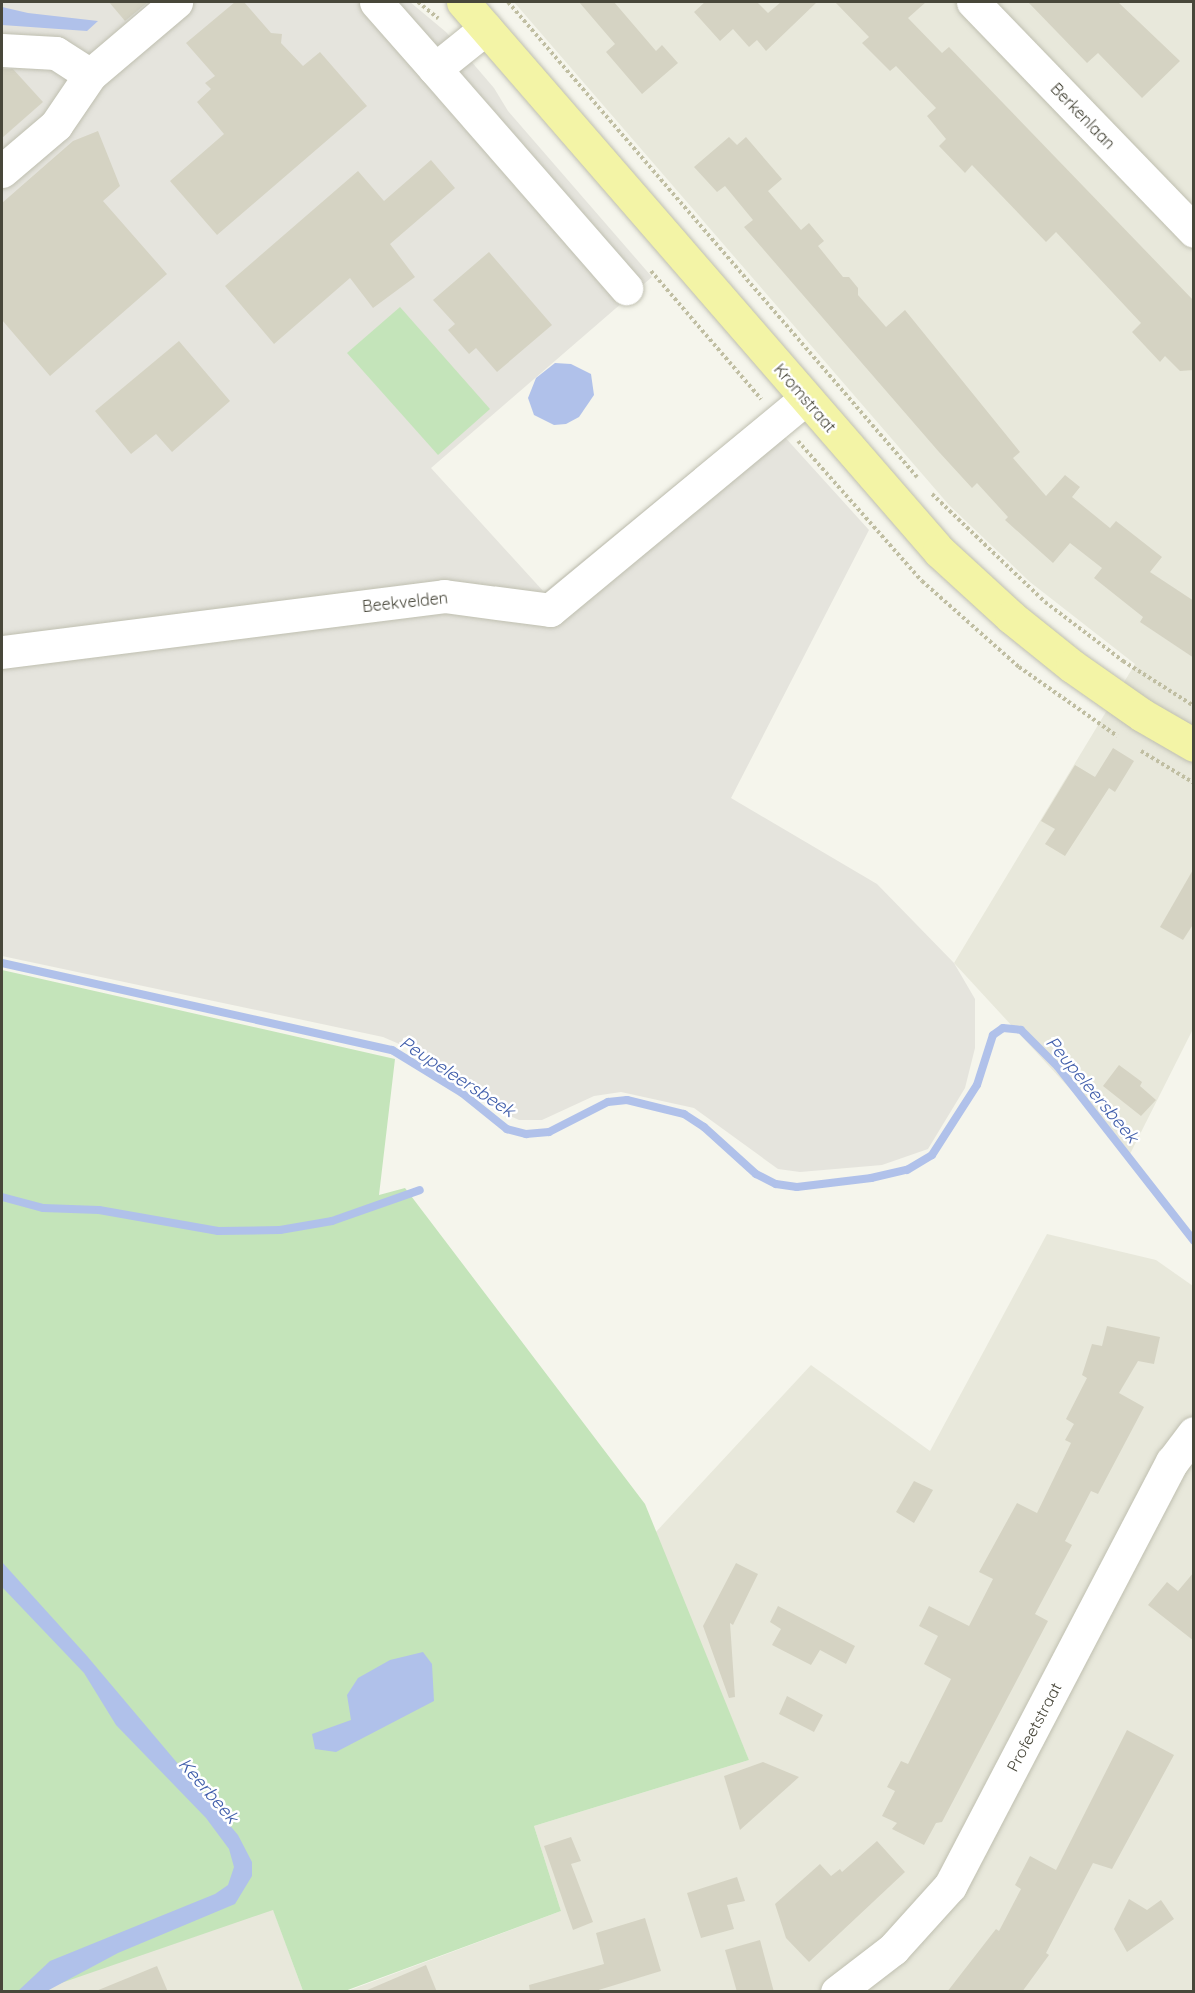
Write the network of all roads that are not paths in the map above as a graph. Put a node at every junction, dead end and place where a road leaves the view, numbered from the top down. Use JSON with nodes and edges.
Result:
{"nodes":[{"id":1,"x":176,"y":2,"type":"edge"},
{"id":2,"x":376,"y":2,"type":"edge"},
{"id":3,"x":463,"y":2,"type":"edge"},
{"id":4,"x":973,"y":2,"type":"edge"},
{"id":5,"x":486,"y":28,"type":"junction"},
{"id":6,"x":2,"y":50,"type":"edge"},
{"id":7,"x":435,"y":69,"type":"junction"},
{"id":8,"x":90,"y":75,"type":"junction"},
{"id":9,"x":2,"y":171,"type":"edge"},
{"id":10,"x":1194,"y":231,"type":"edge"},
{"id":11,"x":626,"y":288,"type":"dead end"},
{"id":12,"x":806,"y":398,"type":"junction"},
{"id":13,"x":2,"y":652,"type":"edge"},
{"id":14,"x":1194,"y":745,"type":"edge"},
{"id":15,"x":1194,"y":1433,"type":"edge"},
{"id":16,"x":837,"y":1992,"type":"edge"}],
"edges":[{"from":1,"to":8,"type":"street"},
{"from":2,"to":7,"type":"street"},
{"from":3,"to":5,"type":"main road","name":"Kromstraat"},
{"from":4,"to":10,"type":"street","name":"Berkenlaan"},
{"from":5,"to":7,"type":"street"},
{"from":5,"to":12,"type":"main road","name":"Kromstraat"},
{"from":6,"to":8,"type":"street"},
{"from":7,"to":11,"type":"street"},
{"from":8,"to":9,"type":"street"},
{"from":12,"to":13,"type":"street","name":"Beekvelden"},
{"from":12,"to":14,"type":"main road","name":"Kromstraat"},
{"from":15,"to":16,"type":"street","name":"Profeetstraat"}]}
